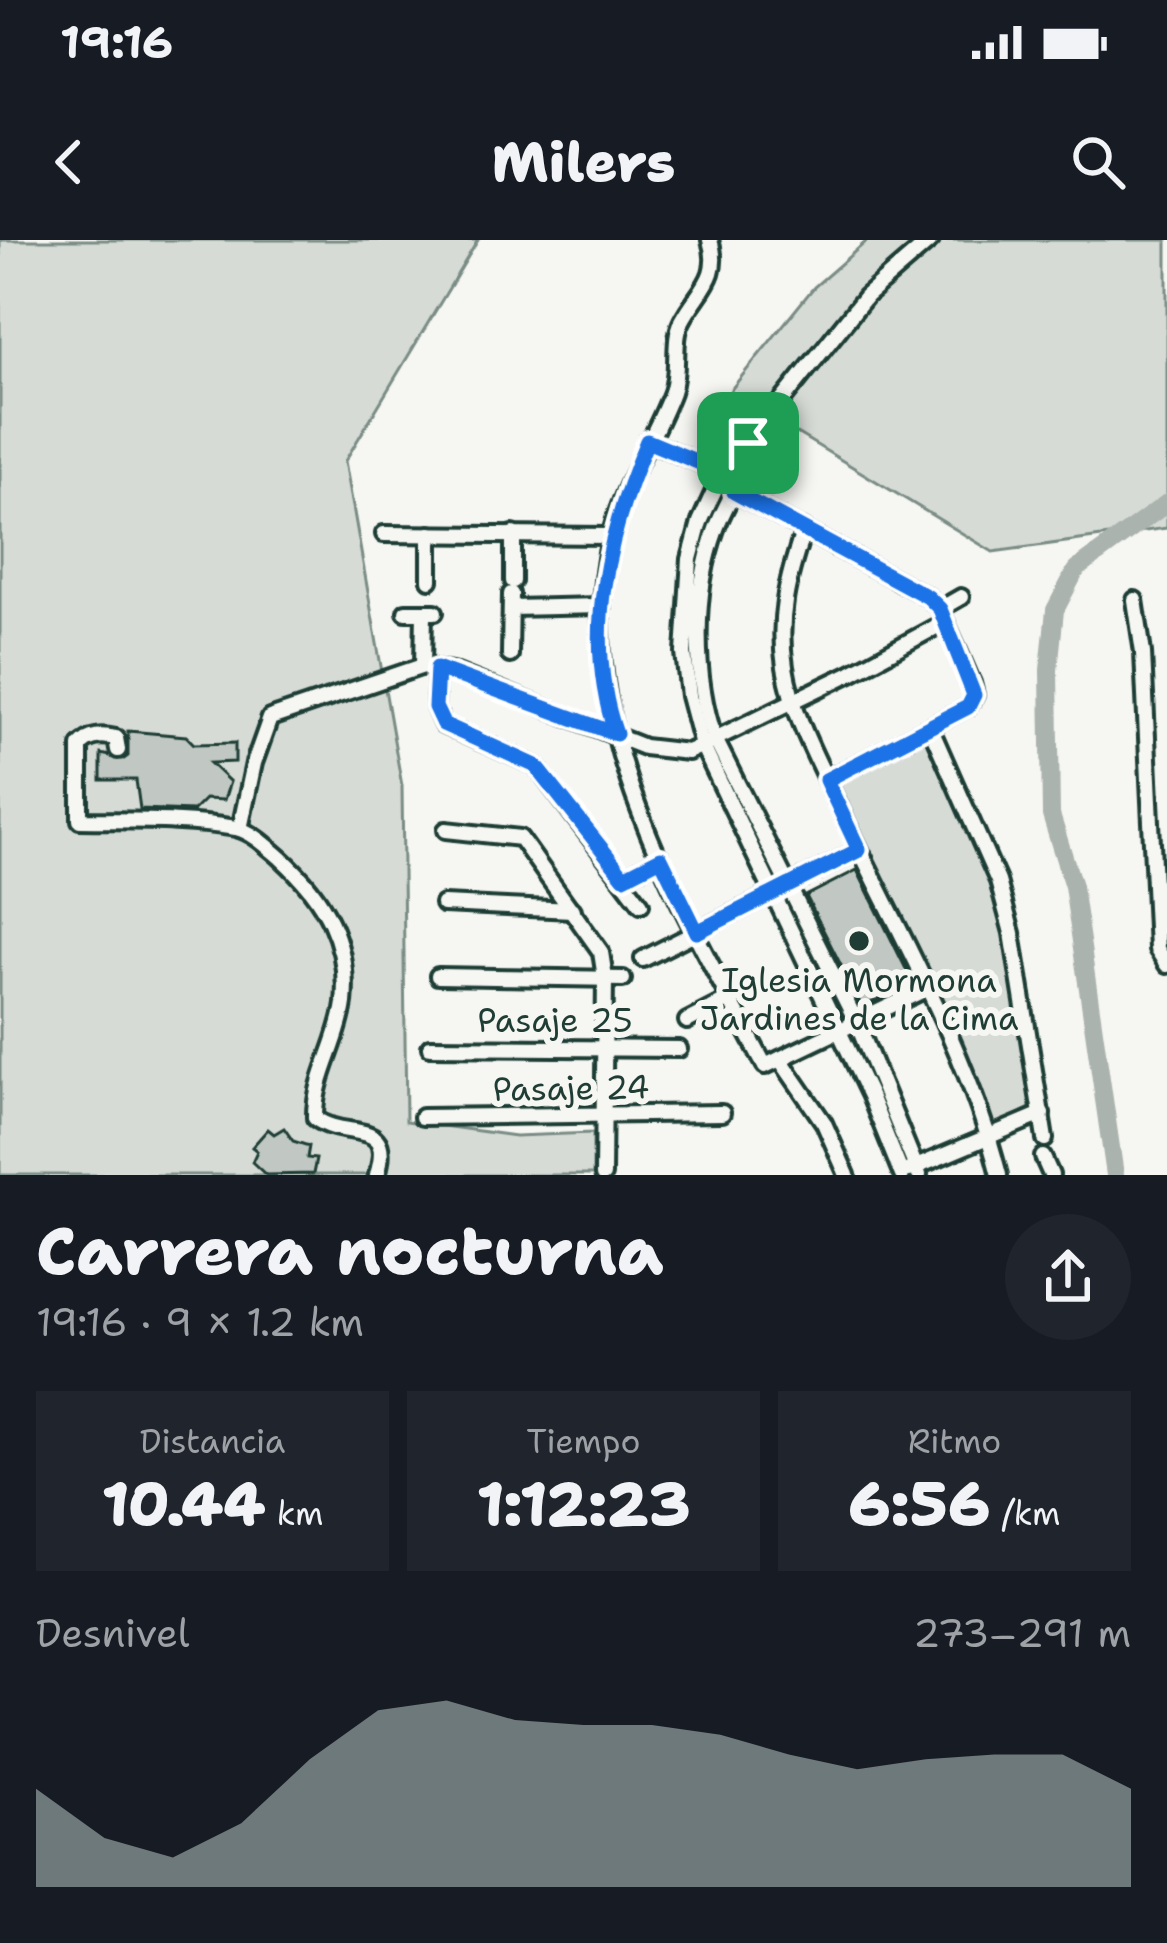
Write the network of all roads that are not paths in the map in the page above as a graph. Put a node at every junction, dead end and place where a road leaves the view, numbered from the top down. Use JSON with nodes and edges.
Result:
{"nodes":[{"id":1,"x":710,"y":240,"type":"edge"},
{"id":2,"x":931,"y":240,"type":"edge"},
{"id":3,"x":647,"y":441,"type":"junction"},
{"id":4,"x":748,"y":443,"type":"junction"},
{"id":5,"x":722,"y":472,"type":"junction"},
{"id":6,"x":734,"y":492,"type":"junction"},
{"id":7,"x":803,"y":532,"type":"junction"},
{"id":8,"x":384,"y":534,"type":"dead end"},
{"id":9,"x":430,"y":534,"type":"junction"},
{"id":10,"x":513,"y":535,"type":"junction"},
{"id":11,"x":610,"y":536,"type":"junction"},
{"id":12,"x":430,"y":580,"type":"dead end"},
{"id":13,"x":512,"y":589,"type":"junction"},
{"id":14,"x":962,"y":597,"type":"dead end"},
{"id":15,"x":1135,"y":600,"type":"dead end"},
{"id":16,"x":602,"y":606,"type":"junction"},
{"id":17,"x":406,"y":612,"type":"dead end"},
{"id":18,"x":942,"y":616,"type":"junction"},
{"id":19,"x":510,"y":655,"type":"dead end"},
{"id":20,"x":430,"y":667,"type":"junction"},
{"id":21,"x":793,"y":699,"type":"junction"},
{"id":22,"x":930,"y":728,"type":"junction"},
{"id":23,"x":616,"y":734,"type":"junction"},
{"id":24,"x":709,"y":742,"type":"junction"},
{"id":25,"x":118,"y":750,"type":"dead end"},
{"id":26,"x":826,"y":780,"type":"junction"},
{"id":27,"x":240,"y":829,"type":"junction"},
{"id":28,"x":446,"y":830,"type":"dead end"},
{"id":29,"x":859,"y":850,"type":"junction"},
{"id":30,"x":1160,"y":857,"type":"edge"},
{"id":31,"x":661,"y":858,"type":"junction"},
{"id":32,"x":624,"y":877,"type":"junction"},
{"id":33,"x":790,"y":885,"type":"junction"},
{"id":34,"x":774,"y":893,"type":"junction"},
{"id":35,"x":442,"y":904,"type":"dead end"},
{"id":36,"x":641,"y":904,"type":"dead end"},
{"id":37,"x":574,"y":910,"type":"junction"},
{"id":38,"x":697,"y":932,"type":"junction"},
{"id":39,"x":643,"y":958,"type":"dead end"},
{"id":40,"x":1167,"y":965,"type":"edge"},
{"id":41,"x":438,"y":976,"type":"dead end"},
{"id":42,"x":605,"y":978,"type":"junction"},
{"id":43,"x":623,"y":979,"type":"dead end"},
{"id":44,"x":928,"y":988,"type":"junction"},
{"id":45,"x":730,"y":999,"type":"junction"},
{"id":46,"x":687,"y":1021,"type":"dead end"},
{"id":47,"x":857,"y":1023,"type":"junction"},
{"id":48,"x":838,"y":1031,"type":"junction"},
{"id":49,"x":430,"y":1047,"type":"dead end"},
{"id":50,"x":606,"y":1047,"type":"junction"},
{"id":51,"x":680,"y":1049,"type":"dead end"},
{"id":52,"x":780,"y":1059,"type":"junction"},
{"id":53,"x":604,"y":1114,"type":"junction"},
{"id":54,"x":722,"y":1114,"type":"dead end"},
{"id":55,"x":1042,"y":1114,"type":"junction"},
{"id":56,"x":422,"y":1118,"type":"dead end"},
{"id":57,"x":989,"y":1137,"type":"junction"},
{"id":58,"x":1045,"y":1139,"type":"dead end"},
{"id":59,"x":1043,"y":1157,"type":"dead end"},
{"id":60,"x":910,"y":1172,"type":"edge"},
{"id":61,"x":377,"y":1175,"type":"edge"},
{"id":62,"x":603,"y":1175,"type":"edge"},
{"id":63,"x":847,"y":1175,"type":"edge"},
{"id":64,"x":999,"y":1175,"type":"edge"},
{"id":65,"x":1051,"y":1175,"type":"edge"}],
"edges":[{"from":1,"to":3,"type":"street"},
{"from":2,"to":4,"type":"street"},
{"from":3,"to":5,"type":"street"},
{"from":3,"to":11,"type":"street"},
{"from":4,"to":5,"type":"street"},
{"from":4,"to":6,"type":"street"},
{"from":5,"to":6,"type":"street"},
{"from":5,"to":24,"type":"street"},
{"from":6,"to":7,"type":"street"},
{"from":6,"to":24,"type":"street"},
{"from":7,"to":18,"type":"street"},
{"from":7,"to":21,"type":"street"},
{"from":8,"to":9,"type":"street"},
{"from":9,"to":10,"type":"street"},
{"from":9,"to":12,"type":"street"},
{"from":10,"to":11,"type":"street"},
{"from":10,"to":13,"type":"street"},
{"from":11,"to":16,"type":"street"},
{"from":13,"to":16,"type":"street"},
{"from":13,"to":19,"type":"street"},
{"from":14,"to":18,"type":"street"},
{"from":15,"to":30,"type":"street"},
{"from":16,"to":23,"type":"street"},
{"from":17,"to":20,"type":"street"},
{"from":18,"to":21,"type":"street"},
{"from":18,"to":22,"type":"street"},
{"from":20,"to":23,"type":"street"},
{"from":20,"to":27,"type":"street"},
{"from":20,"to":32,"type":"street"},
{"from":21,"to":24,"type":"street"},
{"from":21,"to":26,"type":"street"},
{"from":22,"to":26,"type":"street"},
{"from":22,"to":55,"type":"street"},
{"from":23,"to":24,"type":"street"},
{"from":23,"to":31,"type":"street"},
{"from":24,"to":33,"type":"street"},
{"from":24,"to":34,"type":"street"},
{"from":25,"to":27,"type":"street"},
{"from":26,"to":29,"type":"street"},
{"from":27,"to":61,"type":"street"},
{"from":28,"to":37,"type":"street"},
{"from":29,"to":33,"type":"street"},
{"from":29,"to":44,"type":"street"},
{"from":30,"to":40,"type":"street"},
{"from":31,"to":32,"type":"street"},
{"from":31,"to":38,"type":"street"},
{"from":32,"to":36,"type":"street"},
{"from":33,"to":34,"type":"street"},
{"from":33,"to":47,"type":"street"},
{"from":34,"to":38,"type":"street"},
{"from":34,"to":48,"type":"street"},
{"from":35,"to":37,"type":"street"},
{"from":37,"to":42,"type":"street"},
{"from":38,"to":39,"type":"street"},
{"from":38,"to":45,"type":"street"},
{"from":41,"to":42,"type":"street"},
{"from":42,"to":43,"type":"street"},
{"from":42,"to":50,"type":"street"},
{"from":44,"to":47,"type":"street"},
{"from":44,"to":57,"type":"street"},
{"from":45,"to":46,"type":"street"},
{"from":45,"to":52,"type":"street"},
{"from":47,"to":48,"type":"street"},
{"from":47,"to":60,"type":"street"},
{"from":48,"to":52,"type":"street"},
{"from":48,"to":60,"type":"street"},
{"from":49,"to":50,"type":"street","name":"Pasaje 25"},
{"from":50,"to":51,"type":"street","name":"Pasaje 25"},
{"from":50,"to":53,"type":"street"},
{"from":52,"to":63,"type":"street"},
{"from":53,"to":54,"type":"street","name":"Pasaje 24"},
{"from":53,"to":56,"type":"street","name":"Pasaje 24"},
{"from":53,"to":62,"type":"street"},
{"from":55,"to":57,"type":"street"},
{"from":55,"to":58,"type":"street"},
{"from":57,"to":60,"type":"street"},
{"from":57,"to":64,"type":"street"},
{"from":59,"to":65,"type":"street"}]}
